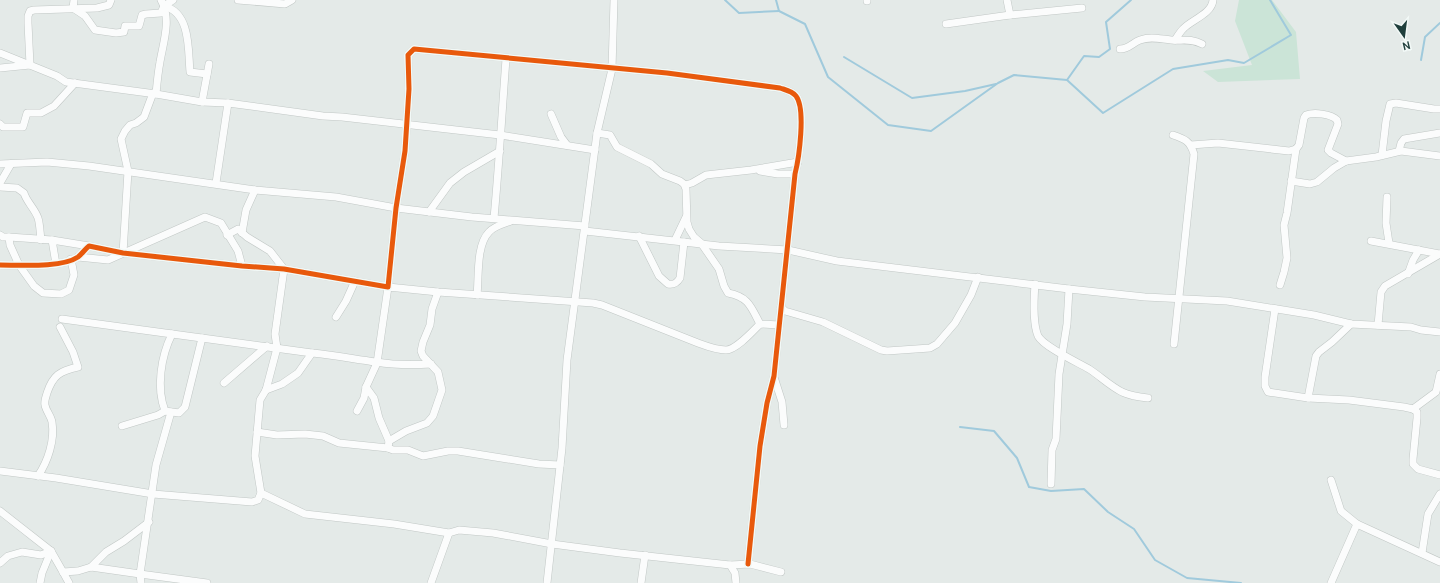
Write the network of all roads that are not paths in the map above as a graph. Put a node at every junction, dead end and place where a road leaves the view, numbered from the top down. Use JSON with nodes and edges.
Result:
{"nodes":[{"id":1,"x":74,"y":0,"type":"edge"},
{"id":2,"x":111,"y":0,"type":"edge"},
{"id":3,"x":172,"y":0,"type":"edge"},
{"id":4,"x":238,"y":0,"type":"edge"},
{"id":5,"x":292,"y":0,"type":"edge"},
{"id":6,"x":614,"y":0,"type":"edge"},
{"id":7,"x":1007,"y":0,"type":"edge"},
{"id":8,"x":1213,"y":0,"type":"edge"},
{"id":9,"x":162,"y":3,"type":"edge"},
{"id":10,"x":73,"y":8,"type":"junction"},
{"id":11,"x":1082,"y":8,"type":"dead end"},
{"id":12,"x":1010,"y":15,"type":"junction"},
{"id":13,"x":946,"y":24,"type":"dead end"},
{"id":14,"x":1175,"y":40,"type":"junction"},
{"id":15,"x":1202,"y":44,"type":"dead end"},
{"id":16,"x":1120,"y":49,"type":"dead end"},
{"id":17,"x":0,"y":53,"type":"edge"},
{"id":18,"x":506,"y":59,"type":"junction"},
{"id":19,"x":209,"y":64,"type":"dead end"},
{"id":20,"x":30,"y":65,"type":"junction"},
{"id":21,"x":0,"y":68,"type":"edge"},
{"id":22,"x":612,"y":69,"type":"junction"},
{"id":23,"x":207,"y":74,"type":"junction"},
{"id":24,"x":75,"y":83,"type":"junction"},
{"id":25,"x":155,"y":94,"type":"junction"},
{"id":26,"x":202,"y":102,"type":"junction"},
{"id":27,"x":228,"y":103,"type":"junction"},
{"id":28,"x":1440,"y":109,"type":"edge"},
{"id":29,"x":551,"y":114,"type":"dead end"},
{"id":30,"x":0,"y":124,"type":"edge"},
{"id":31,"x":407,"y":125,"type":"junction"},
{"id":32,"x":597,"y":133,"type":"junction"},
{"id":33,"x":1440,"y":134,"type":"edge"},
{"id":34,"x":500,"y":135,"type":"junction"},
{"id":35,"x":1173,"y":135,"type":"dead end"},
{"id":36,"x":1191,"y":144,"type":"junction"},
{"id":37,"x":566,"y":145,"type":"junction"},
{"id":38,"x":1296,"y":149,"type":"junction"},
{"id":39,"x":595,"y":150,"type":"junction"},
{"id":40,"x":500,"y":151,"type":"junction"},
{"id":41,"x":1399,"y":151,"type":"junction"},
{"id":42,"x":1382,"y":155,"type":"junction"},
{"id":43,"x":1440,"y":156,"type":"edge"},
{"id":44,"x":1346,"y":161,"type":"junction"},
{"id":45,"x":798,"y":162,"type":"junction"},
{"id":46,"x":0,"y":164,"type":"edge"},
{"id":47,"x":11,"y":164,"type":"junction"},
{"id":48,"x":751,"y":170,"type":"junction"},
{"id":49,"x":128,"y":172,"type":"junction"},
{"id":50,"x":795,"y":174,"type":"junction"},
{"id":51,"x":1291,"y":181,"type":"junction"},
{"id":52,"x":0,"y":183,"type":"edge"},
{"id":53,"x":216,"y":183,"type":"junction"},
{"id":54,"x":685,"y":185,"type":"junction"},
{"id":55,"x":0,"y":187,"type":"edge"},
{"id":56,"x":255,"y":190,"type":"junction"},
{"id":57,"x":1387,"y":198,"type":"dead end"},
{"id":58,"x":396,"y":208,"type":"junction"},
{"id":59,"x":429,"y":212,"type":"junction"},
{"id":60,"x":687,"y":216,"type":"junction"},
{"id":61,"x":494,"y":218,"type":"junction"},
{"id":62,"x":513,"y":220,"type":"junction"},
{"id":63,"x":585,"y":228,"type":"junction"},
{"id":64,"x":242,"y":233,"type":"junction"},
{"id":65,"x":0,"y":235,"type":"edge"},
{"id":66,"x":227,"y":235,"type":"junction"},
{"id":67,"x":639,"y":236,"type":"junction"},
{"id":68,"x":9,"y":237,"type":"junction"},
{"id":69,"x":41,"y":240,"type":"junction"},
{"id":70,"x":52,"y":240,"type":"junction"},
{"id":71,"x":675,"y":240,"type":"junction"},
{"id":72,"x":1371,"y":241,"type":"dead end"},
{"id":73,"x":684,"y":242,"type":"junction"},
{"id":74,"x":701,"y":243,"type":"junction"},
{"id":75,"x":1389,"y":243,"type":"junction"},
{"id":76,"x":89,"y":246,"type":"junction"},
{"id":77,"x":788,"y":250,"type":"junction"},
{"id":78,"x":1419,"y":250,"type":"junction"},
{"id":79,"x":123,"y":252,"type":"junction"},
{"id":80,"x":1440,"y":254,"type":"edge"},
{"id":81,"x":75,"y":258,"type":"junction"},
{"id":82,"x":56,"y":264,"type":"junction"},
{"id":83,"x":0,"y":265,"type":"edge"},
{"id":84,"x":19,"y":265,"type":"junction"},
{"id":85,"x":242,"y":266,"type":"junction"},
{"id":86,"x":284,"y":268,"type":"junction"},
{"id":87,"x":1408,"y":274,"type":"junction"},
{"id":88,"x":978,"y":277,"type":"junction"},
{"id":89,"x":356,"y":281,"type":"junction"},
{"id":90,"x":1035,"y":284,"type":"junction"},
{"id":91,"x":1280,"y":285,"type":"dead end"},
{"id":92,"x":388,"y":287,"type":"junction"},
{"id":93,"x":1069,"y":289,"type":"junction"},
{"id":94,"x":438,"y":292,"type":"junction"},
{"id":95,"x":478,"y":295,"type":"junction"},
{"id":96,"x":1180,"y":298,"type":"junction"},
{"id":97,"x":575,"y":301,"type":"junction"},
{"id":98,"x":781,"y":307,"type":"junction"},
{"id":99,"x":1275,"y":309,"type":"junction"},
{"id":100,"x":336,"y":317,"type":"dead end"},
{"id":101,"x":62,"y":319,"type":"dead end"},
{"id":102,"x":760,"y":324,"type":"junction"},
{"id":103,"x":1351,"y":324,"type":"junction"},
{"id":104,"x":779,"y":325,"type":"junction"},
{"id":105,"x":1378,"y":325,"type":"junction"},
{"id":106,"x":60,"y":327,"type":"dead end"},
{"id":107,"x":1440,"y":332,"type":"edge"},
{"id":108,"x":172,"y":334,"type":"junction"},
{"id":109,"x":202,"y":338,"type":"junction"},
{"id":110,"x":1174,"y":344,"type":"dead end"},
{"id":111,"x":267,"y":346,"type":"junction"},
{"id":112,"x":277,"y":348,"type":"junction"},
{"id":113,"x":312,"y":353,"type":"junction"},
{"id":114,"x":1062,"y":354,"type":"junction"},
{"id":115,"x":377,"y":363,"type":"junction"},
{"id":116,"x":431,"y":364,"type":"junction"},
{"id":117,"x":1440,"y":374,"type":"edge"},
{"id":118,"x":774,"y":376,"type":"junction"},
{"id":119,"x":224,"y":383,"type":"dead end"},
{"id":120,"x":366,"y":387,"type":"junction"},
{"id":121,"x":266,"y":390,"type":"junction"},
{"id":122,"x":1148,"y":398,"type":"dead end"},
{"id":123,"x":1308,"y":398,"type":"junction"},
{"id":124,"x":1413,"y":409,"type":"junction"},
{"id":125,"x":168,"y":411,"type":"junction"},
{"id":126,"x":357,"y":411,"type":"dead end"},
{"id":127,"x":784,"y":425,"type":"dead end"},
{"id":128,"x":122,"y":426,"type":"dead end"},
{"id":129,"x":257,"y":432,"type":"junction"},
{"id":130,"x":388,"y":445,"type":"junction"},
{"id":131,"x":560,"y":465,"type":"junction"},
{"id":132,"x":0,"y":471,"type":"edge"},
{"id":133,"x":1440,"y":475,"type":"edge"},
{"id":134,"x":38,"y":476,"type":"junction"},
{"id":135,"x":1331,"y":480,"type":"dead end"},
{"id":136,"x":1051,"y":484,"type":"dead end"},
{"id":137,"x":261,"y":493,"type":"junction"},
{"id":138,"x":153,"y":494,"type":"junction"},
{"id":139,"x":1440,"y":494,"type":"edge"},
{"id":140,"x":0,"y":512,"type":"edge"},
{"id":141,"x":149,"y":522,"type":"junction"},
{"id":142,"x":1357,"y":524,"type":"junction"},
{"id":143,"x":449,"y":533,"type":"junction"},
{"id":144,"x":552,"y":544,"type":"junction"},
{"id":145,"x":51,"y":551,"type":"junction"},
{"id":146,"x":1422,"y":553,"type":"junction"},
{"id":147,"x":645,"y":556,"type":"junction"},
{"id":148,"x":1440,"y":562,"type":"edge"},
{"id":149,"x":0,"y":563,"type":"edge"},
{"id":150,"x":748,"y":564,"type":"junction"},
{"id":151,"x":730,"y":565,"type":"junction"},
{"id":152,"x":91,"y":567,"type":"junction"},
{"id":153,"x":63,"y":572,"type":"junction"},
{"id":154,"x":781,"y":572,"type":"dead end"},
{"id":155,"x":140,"y":574,"type":"junction"},
{"id":156,"x":40,"y":583,"type":"edge"},
{"id":157,"x":69,"y":583,"type":"edge"},
{"id":158,"x":141,"y":583,"type":"edge"},
{"id":159,"x":207,"y":583,"type":"edge"},
{"id":160,"x":431,"y":583,"type":"edge"},
{"id":161,"x":547,"y":583,"type":"edge"},
{"id":162,"x":641,"y":583,"type":"edge"},
{"id":163,"x":736,"y":583,"type":"edge"},
{"id":164,"x":1331,"y":583,"type":"edge"}],
"edges":[{"from":1,"to":10,"type":"street"},
{"from":2,"to":10,"type":"street"},
{"from":3,"to":9,"type":"street"},
{"from":4,"to":5,"type":"street"},
{"from":6,"to":22,"type":"street"},
{"from":7,"to":12,"type":"street"},
{"from":8,"to":14,"type":"street"},
{"from":9,"to":10,"type":"street"},
{"from":9,"to":23,"type":"street"},
{"from":9,"to":25,"type":"street"},
{"from":10,"to":20,"type":"street"},
{"from":11,"to":12,"type":"street"},
{"from":12,"to":13,"type":"street"},
{"from":14,"to":15,"type":"street"},
{"from":14,"to":16,"type":"street"},
{"from":17,"to":20,"type":"street"},
{"from":18,"to":22,"type":"street"},
{"from":18,"to":31,"type":"street"},
{"from":18,"to":34,"type":"street"},
{"from":19,"to":23,"type":"street"},
{"from":20,"to":21,"type":"street"},
{"from":20,"to":24,"type":"street"},
{"from":22,"to":32,"type":"street"},
{"from":22,"to":45,"type":"street"},
{"from":23,"to":26,"type":"street"},
{"from":24,"to":25,"type":"street"},
{"from":24,"to":30,"type":"street"},
{"from":25,"to":26,"type":"street"},
{"from":25,"to":49,"type":"street"},
{"from":26,"to":27,"type":"street"},
{"from":27,"to":31,"type":"street"},
{"from":27,"to":53,"type":"street"},
{"from":28,"to":42,"type":"street"},
{"from":29,"to":37,"type":"street"},
{"from":31,"to":34,"type":"street"},
{"from":31,"to":58,"type":"street"},
{"from":32,"to":39,"type":"street"},
{"from":32,"to":54,"type":"street"},
{"from":33,"to":41,"type":"street"},
{"from":34,"to":37,"type":"street"},
{"from":34,"to":40,"type":"street"},
{"from":35,"to":36,"type":"street"},
{"from":36,"to":38,"type":"street"},
{"from":36,"to":96,"type":"street"},
{"from":37,"to":39,"type":"street"},
{"from":38,"to":44,"type":"street"},
{"from":38,"to":51,"type":"street"},
{"from":39,"to":63,"type":"street"},
{"from":40,"to":59,"type":"street"},
{"from":40,"to":61,"type":"street"},
{"from":41,"to":42,"type":"street"},
{"from":41,"to":43,"type":"street"},
{"from":42,"to":44,"type":"street"},
{"from":44,"to":51,"type":"street"},
{"from":45,"to":48,"type":"street"},
{"from":45,"to":50,"type":"street"},
{"from":46,"to":47,"type":"street"},
{"from":47,"to":49,"type":"street"},
{"from":47,"to":52,"type":"street"},
{"from":48,"to":50,"type":"street"},
{"from":48,"to":54,"type":"street"},
{"from":49,"to":53,"type":"street"},
{"from":49,"to":79,"type":"street"},
{"from":50,"to":77,"type":"street"},
{"from":51,"to":91,"type":"street"},
{"from":53,"to":56,"type":"street"},
{"from":54,"to":60,"type":"street"},
{"from":55,"to":69,"type":"street"},
{"from":56,"to":58,"type":"street"},
{"from":56,"to":64,"type":"street"},
{"from":57,"to":75,"type":"street"},
{"from":58,"to":59,"type":"street"},
{"from":58,"to":92,"type":"street"},
{"from":59,"to":61,"type":"street"},
{"from":60,"to":71,"type":"street"},
{"from":60,"to":74,"type":"street"},
{"from":61,"to":62,"type":"street"},
{"from":62,"to":63,"type":"street"},
{"from":62,"to":95,"type":"street"},
{"from":63,"to":67,"type":"street"},
{"from":63,"to":97,"type":"street"},
{"from":64,"to":66,"type":"street"},
{"from":64,"to":86,"type":"street"},
{"from":65,"to":68,"type":"street"},
{"from":66,"to":79,"type":"street"},
{"from":66,"to":85,"type":"street"},
{"from":67,"to":71,"type":"street"},
{"from":67,"to":73,"type":"street"},
{"from":68,"to":69,"type":"street"},
{"from":68,"to":84,"type":"street"},
{"from":69,"to":70,"type":"street"},
{"from":70,"to":76,"type":"street"},
{"from":70,"to":82,"type":"street"},
{"from":71,"to":73,"type":"street"},
{"from":72,"to":75,"type":"street"},
{"from":73,"to":74,"type":"street"},
{"from":74,"to":77,"type":"street"},
{"from":74,"to":102,"type":"street"},
{"from":75,"to":78,"type":"street"},
{"from":76,"to":79,"type":"street"},
{"from":76,"to":81,"type":"street"},
{"from":77,"to":88,"type":"street"},
{"from":77,"to":98,"type":"street"},
{"from":78,"to":80,"type":"street"},
{"from":78,"to":87,"type":"street"},
{"from":79,"to":81,"type":"street"},
{"from":79,"to":85,"type":"street"},
{"from":80,"to":87,"type":"street"},
{"from":81,"to":82,"type":"street"},
{"from":81,"to":84,"type":"street"},
{"from":82,"to":84,"type":"street"},
{"from":83,"to":84,"type":"street"},
{"from":85,"to":86,"type":"street"},
{"from":86,"to":89,"type":"street"},
{"from":86,"to":112,"type":"street"},
{"from":87,"to":105,"type":"street"},
{"from":88,"to":90,"type":"street"},
{"from":88,"to":98,"type":"street"},
{"from":89,"to":92,"type":"street"},
{"from":89,"to":100,"type":"street"},
{"from":90,"to":93,"type":"street"},
{"from":90,"to":114,"type":"street"},
{"from":92,"to":94,"type":"street"},
{"from":92,"to":115,"type":"street"},
{"from":93,"to":96,"type":"street"},
{"from":93,"to":114,"type":"street"},
{"from":94,"to":95,"type":"street"},
{"from":94,"to":116,"type":"street"},
{"from":95,"to":97,"type":"street"},
{"from":96,"to":99,"type":"street"},
{"from":96,"to":110,"type":"street"},
{"from":97,"to":102,"type":"street"},
{"from":97,"to":131,"type":"street"},
{"from":98,"to":104,"type":"street"},
{"from":99,"to":103,"type":"street"},
{"from":99,"to":123,"type":"street"},
{"from":101,"to":108,"type":"street"},
{"from":102,"to":104,"type":"street"},
{"from":103,"to":105,"type":"street"},
{"from":103,"to":123,"type":"street"},
{"from":104,"to":118,"type":"street"},
{"from":105,"to":107,"type":"street"},
{"from":106,"to":134,"type":"street"},
{"from":108,"to":109,"type":"street"},
{"from":108,"to":125,"type":"street"},
{"from":109,"to":111,"type":"street"},
{"from":109,"to":125,"type":"street"},
{"from":111,"to":112,"type":"street"},
{"from":111,"to":119,"type":"street"},
{"from":112,"to":113,"type":"street"},
{"from":112,"to":121,"type":"street"},
{"from":113,"to":115,"type":"street"},
{"from":113,"to":121,"type":"street"},
{"from":114,"to":122,"type":"street"},
{"from":114,"to":136,"type":"street"},
{"from":115,"to":116,"type":"street"},
{"from":115,"to":120,"type":"street"},
{"from":116,"to":130,"type":"street"},
{"from":117,"to":124,"type":"street"},
{"from":118,"to":127,"type":"street"},
{"from":118,"to":150,"type":"street"},
{"from":120,"to":126,"type":"street"},
{"from":120,"to":130,"type":"street"},
{"from":121,"to":129,"type":"street"},
{"from":123,"to":124,"type":"street"},
{"from":124,"to":133,"type":"street"},
{"from":125,"to":128,"type":"street"},
{"from":125,"to":138,"type":"street"},
{"from":129,"to":130,"type":"street"},
{"from":129,"to":137,"type":"street"},
{"from":130,"to":131,"type":"street"},
{"from":131,"to":144,"type":"street"},
{"from":132,"to":134,"type":"street"},
{"from":134,"to":138,"type":"street"},
{"from":135,"to":142,"type":"street"},
{"from":137,"to":138,"type":"street"},
{"from":137,"to":143,"type":"street"},
{"from":138,"to":141,"type":"street"},
{"from":139,"to":146,"type":"street"},
{"from":140,"to":145,"type":"street"},
{"from":141,"to":152,"type":"street"},
{"from":141,"to":155,"type":"street"},
{"from":142,"to":146,"type":"street"},
{"from":142,"to":164,"type":"street"},
{"from":143,"to":144,"type":"street"},
{"from":143,"to":160,"type":"street"},
{"from":144,"to":147,"type":"street"},
{"from":144,"to":161,"type":"street"},
{"from":145,"to":149,"type":"street"},
{"from":145,"to":153,"type":"street"},
{"from":145,"to":156,"type":"street"},
{"from":146,"to":148,"type":"street"},
{"from":147,"to":151,"type":"street"},
{"from":147,"to":162,"type":"street"},
{"from":150,"to":151,"type":"street"},
{"from":150,"to":154,"type":"street"},
{"from":151,"to":163,"type":"street"},
{"from":152,"to":153,"type":"street"},
{"from":152,"to":155,"type":"street"},
{"from":153,"to":157,"type":"street"},
{"from":155,"to":158,"type":"street"},
{"from":155,"to":159,"type":"street"}]}
